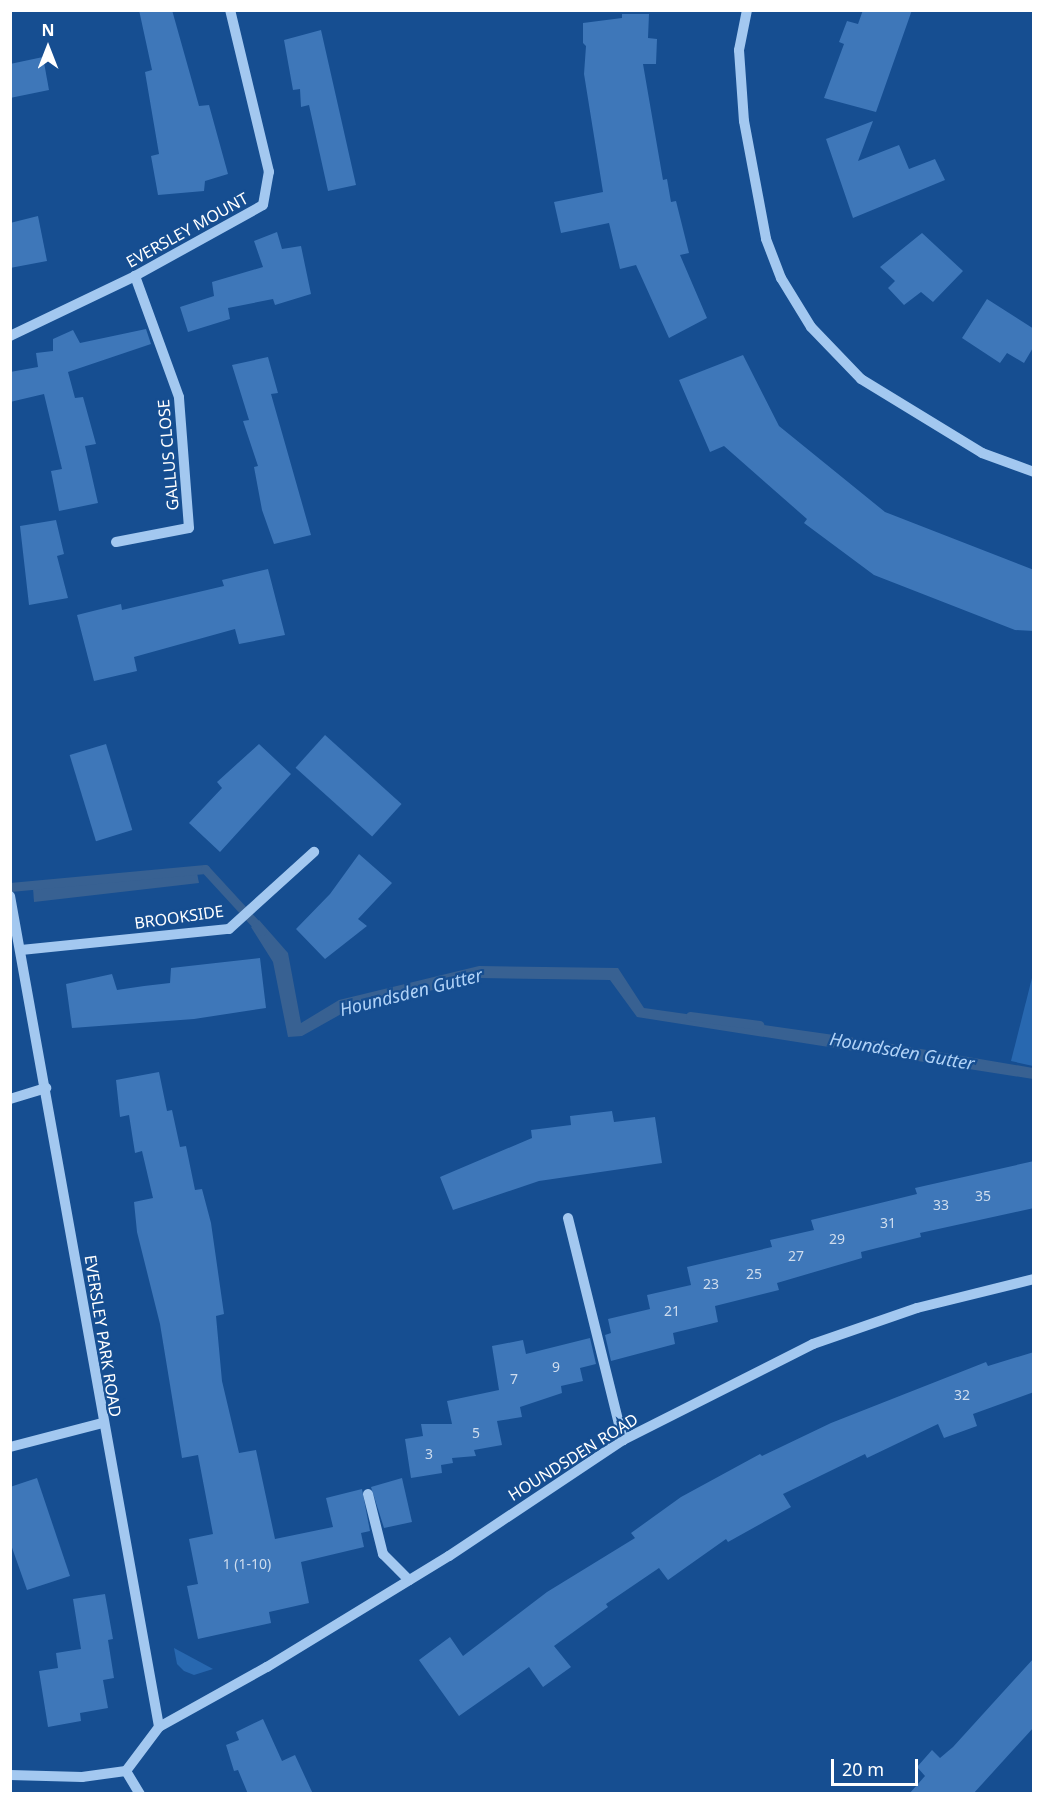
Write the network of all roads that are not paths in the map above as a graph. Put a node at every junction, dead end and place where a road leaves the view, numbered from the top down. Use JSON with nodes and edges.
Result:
{"nodes":[{"id":1,"x":230,"y":10,"type":"edge"},
{"id":2,"x":747,"y":10,"type":"edge"},
{"id":3,"x":135,"y":276,"type":"junction"},
{"id":4,"x":10,"y":336,"type":"edge"},
{"id":5,"x":1034,"y":472,"type":"edge"},
{"id":6,"x":116,"y":542,"type":"dead end"},
{"id":7,"x":314,"y":852,"type":"dead end"},
{"id":8,"x":10,"y":896,"type":"edge"},
{"id":9,"x":21,"y":950,"type":"junction"},
{"id":10,"x":46,"y":1088,"type":"junction"},
{"id":11,"x":10,"y":1099,"type":"edge"},
{"id":12,"x":568,"y":1218,"type":"dead end"},
{"id":13,"x":1034,"y":1279,"type":"edge"},
{"id":14,"x":102,"y":1423,"type":"junction"},
{"id":15,"x":623,"y":1440,"type":"junction"},
{"id":16,"x":10,"y":1447,"type":"edge"},
{"id":17,"x":368,"y":1494,"type":"dead end"},
{"id":18,"x":409,"y":1580,"type":"junction"},
{"id":19,"x":159,"y":1727,"type":"junction"},
{"id":20,"x":126,"y":1771,"type":"junction"},
{"id":21,"x":10,"y":1776,"type":"edge"},
{"id":22,"x":140,"y":1794,"type":"edge"}],
"edges":[{"from":1,"to":3,"type":"street","name":"EVERSLEY MOUNT"},
{"from":2,"to":5,"type":"street"},
{"from":3,"to":4,"type":"street","name":"EVERSLEY MOUNT"},
{"from":3,"to":6,"type":"street","name":"GALLUS CLOSE"},
{"from":7,"to":9,"type":"street","name":"BROOKSIDE"},
{"from":8,"to":9,"type":"street","name":"EVERSLEY PARK ROAD"},
{"from":9,"to":10,"type":"street","name":"EVERSLEY PARK ROAD"},
{"from":10,"to":11,"type":"street"},
{"from":10,"to":14,"type":"street","name":"EVERSLEY PARK ROAD"},
{"from":12,"to":15,"type":"street"},
{"from":13,"to":15,"type":"street","name":"HOUNDSDEN ROAD"},
{"from":14,"to":16,"type":"street"},
{"from":14,"to":19,"type":"street","name":"EVERSLEY PARK ROAD"},
{"from":15,"to":18,"type":"street","name":"HOUNDSDEN ROAD"},
{"from":17,"to":18,"type":"street"},
{"from":18,"to":19,"type":"street","name":"HOUNDSDEN ROAD"},
{"from":19,"to":20,"type":"street"},
{"from":20,"to":21,"type":"street"},
{"from":20,"to":22,"type":"street"}]}
